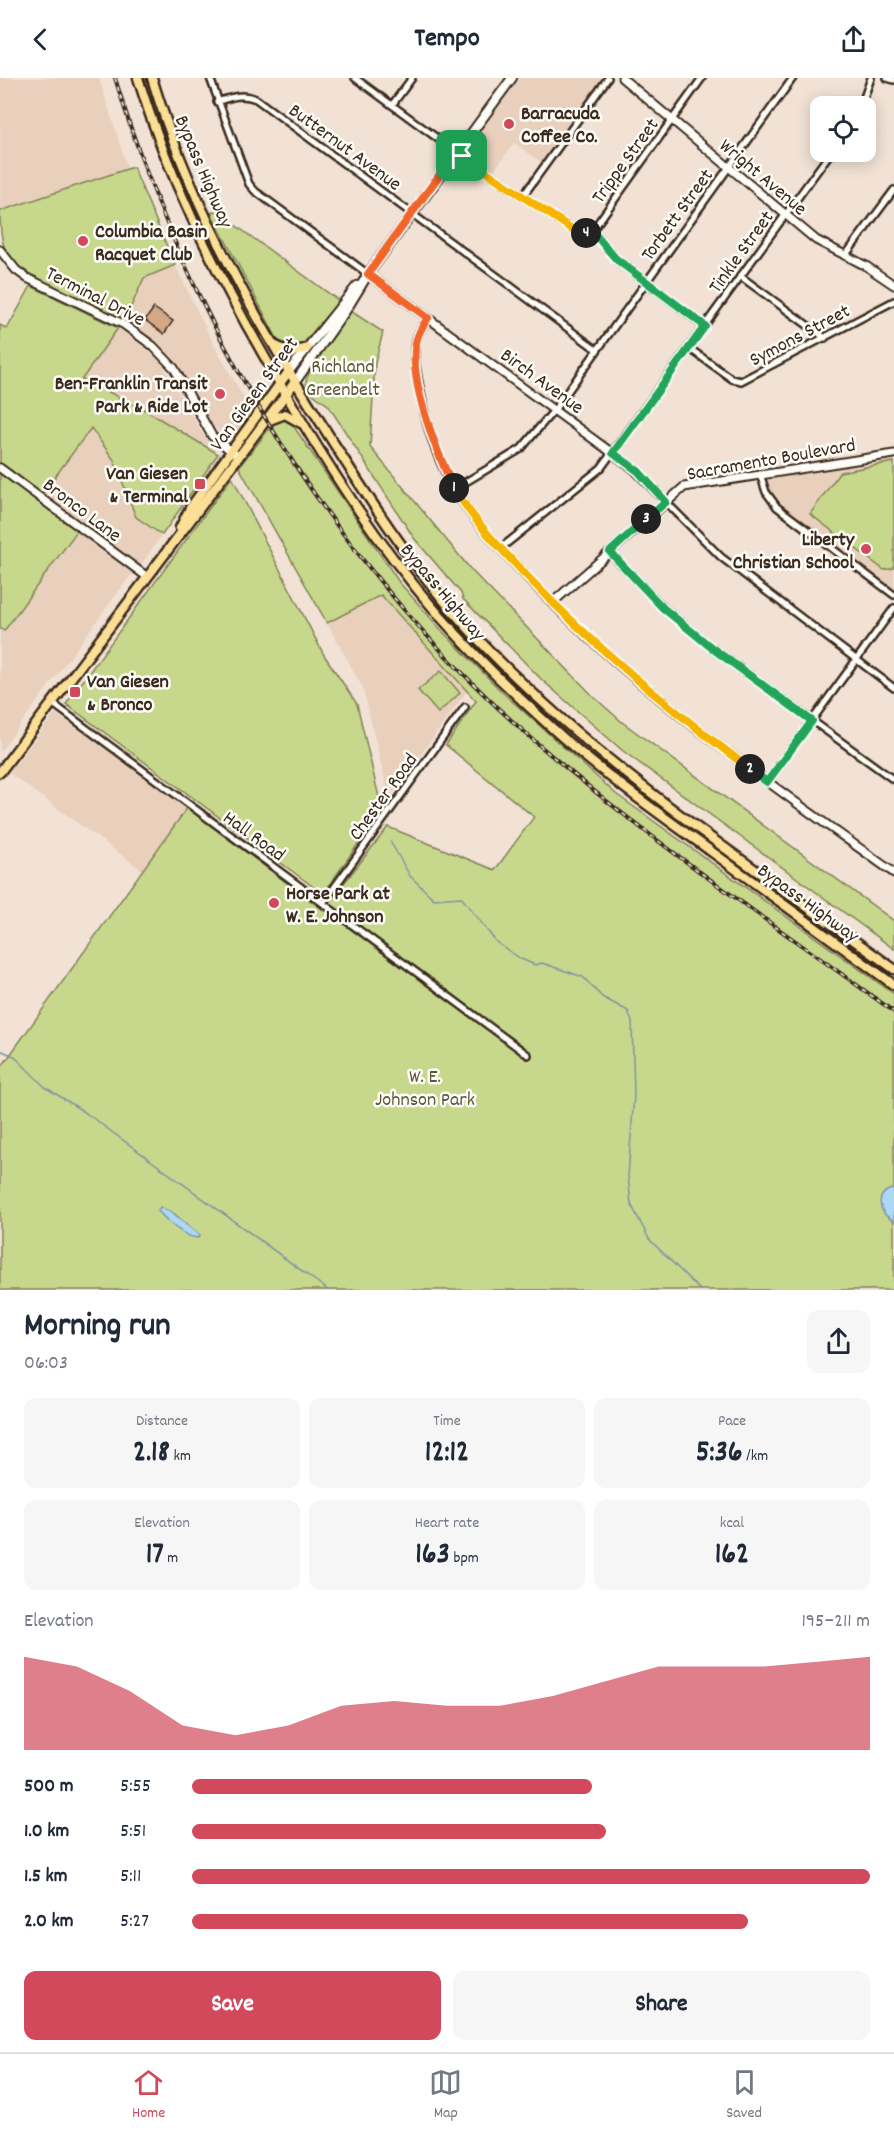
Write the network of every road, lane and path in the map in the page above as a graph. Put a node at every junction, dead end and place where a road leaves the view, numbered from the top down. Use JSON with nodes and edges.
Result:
{"nodes":[{"id":1,"x":138,"y":78,"type":"edge"},
{"id":2,"x":152,"y":78,"type":"edge"},
{"id":3,"x":210,"y":78,"type":"edge"},
{"id":4,"x":355,"y":78,"type":"edge"},
{"id":5,"x":412,"y":78,"type":"edge"},
{"id":6,"x":512,"y":78,"type":"edge"},
{"id":7,"x":608,"y":78,"type":"edge"},
{"id":8,"x":622,"y":78,"type":"edge"},
{"id":9,"x":702,"y":78,"type":"edge"},
{"id":10,"x":793,"y":78,"type":"edge"},
{"id":11,"x":871,"y":78,"type":"edge"},
{"id":12,"x":887,"y":78,"type":"edge"},
{"id":13,"x":894,"y":80,"type":"edge"},
{"id":14,"x":865,"y":96,"type":"edge"},
{"id":15,"x":217,"y":102,"type":"junction"},
{"id":16,"x":392,"y":105,"type":"junction"},
{"id":17,"x":671,"y":120,"type":"junction"},
{"id":18,"x":456,"y":152,"type":"junction"},
{"id":19,"x":823,"y":162,"type":"edge"},
{"id":20,"x":728,"y":167,"type":"junction"},
{"id":21,"x":894,"y":190,"type":"edge"},
{"id":22,"x":523,"y":196,"type":"junction"},
{"id":23,"x":890,"y":202,"type":"edge"},
{"id":24,"x":412,"y":213,"type":"junction"},
{"id":25,"x":784,"y":214,"type":"junction"},
{"id":26,"x":592,"y":231,"type":"junction"},
{"id":27,"x":0,"y":250,"type":"edge"},
{"id":28,"x":845,"y":256,"type":"junction"},
{"id":29,"x":368,"y":274,"type":"junction"},
{"id":30,"x":740,"y":276,"type":"junction"},
{"id":31,"x":644,"y":283,"type":"junction"},
{"id":32,"x":894,"y":285,"type":"edge"},
{"id":33,"x":894,"y":302,"type":"edge"},
{"id":34,"x":428,"y":318,"type":"junction"},
{"id":35,"x":705,"y":326,"type":"junction"},
{"id":36,"x":825,"y":338,"type":"junction"},
{"id":37,"x":273,"y":344,"type":"junction"},
{"id":38,"x":306,"y":348,"type":"junction"},
{"id":39,"x":689,"y":348,"type":"junction"},
{"id":40,"x":596,"y":349,"type":"junction"},
{"id":41,"x":289,"y":371,"type":"junction"},
{"id":42,"x":295,"y":382,"type":"junction"},
{"id":43,"x":279,"y":383,"type":"junction"},
{"id":44,"x":286,"y":394,"type":"junction"},
{"id":45,"x":555,"y":409,"type":"junction"},
{"id":46,"x":267,"y":421,"type":"junction"},
{"id":47,"x":305,"y":426,"type":"junction"},
{"id":48,"x":231,"y":451,"type":"junction"},
{"id":49,"x":613,"y":453,"type":"junction"},
{"id":50,"x":894,"y":454,"type":"edge"},
{"id":51,"x":239,"y":457,"type":"junction"},
{"id":52,"x":0,"y":468,"type":"edge"},
{"id":53,"x":760,"y":473,"type":"junction"},
{"id":54,"x":454,"y":489,"type":"junction"},
{"id":55,"x":666,"y":502,"type":"junction"},
{"id":56,"x":174,"y":539,"type":"junction"},
{"id":57,"x":501,"y":548,"type":"junction"},
{"id":58,"x":610,"y":552,"type":"junction"},
{"id":59,"x":146,"y":576,"type":"junction"},
{"id":60,"x":894,"y":595,"type":"edge"},
{"id":61,"x":552,"y":603,"type":"junction"},
{"id":62,"x":894,"y":608,"type":"edge"},
{"id":63,"x":855,"y":660,"type":"junction"},
{"id":64,"x":894,"y":688,"type":"edge"},
{"id":65,"x":52,"y":703,"type":"junction"},
{"id":66,"x":465,"y":708,"type":"dead end"},
{"id":67,"x":812,"y":721,"type":"junction"},
{"id":68,"x":0,"y":772,"type":"edge"},
{"id":69,"x":894,"y":780,"type":"edge"},
{"id":70,"x":767,"y":782,"type":"junction"},
{"id":71,"x":894,"y":873,"type":"edge"},
{"id":72,"x":323,"y":903,"type":"junction"},
{"id":73,"x":894,"y":969,"type":"edge"},
{"id":74,"x":894,"y":985,"type":"edge"},
{"id":75,"x":528,"y":1055,"type":"dead end"}],
"edges":[{"from":1,"to":43,"type":"main road","name":"Bypass Highway"},
{"from":2,"to":37,"type":"main road","name":"Bypass Highway"},
{"from":3,"to":15,"type":"street","name":"Birch Avenue"},
{"from":4,"to":16,"type":"street"},
{"from":5,"to":16,"type":"street"},
{"from":6,"to":18,"type":"main road","name":"Van Giesen Street"},
{"from":7,"to":22,"type":"street"},
{"from":8,"to":17,"type":"street","name":"Wright Avenue"},
{"from":9,"to":17,"type":"street","name":"Trippe Street"},
{"from":10,"to":20,"type":"street","name":"Torbett Street"},
{"from":11,"to":14,"type":"street"},
{"from":12,"to":13,"type":"street"},
{"from":15,"to":24,"type":"street","name":"Butternut Avenue"},
{"from":15,"to":29,"type":"street","name":"Birch Avenue"},
{"from":16,"to":18,"type":"street"},
{"from":17,"to":20,"type":"street","name":"Wright Avenue"},
{"from":17,"to":26,"type":"street","name":"Trippe Street"},
{"from":18,"to":22,"type":"street"},
{"from":18,"to":24,"type":"main road","name":"Van Giesen Street"},
{"from":19,"to":25,"type":"street","name":"Tinkle Street"},
{"from":20,"to":25,"type":"street","name":"Wright Avenue"},
{"from":20,"to":31,"type":"street","name":"Torbett Street"},
{"from":21,"to":23,"type":"street"},
{"from":22,"to":26,"type":"street"},
{"from":23,"to":28,"type":"street"},
{"from":24,"to":29,"type":"main road","name":"Van Giesen Street"},
{"from":24,"to":40,"type":"street","name":"Butternut Avenue"},
{"from":25,"to":28,"type":"street","name":"Wright Avenue"},
{"from":25,"to":30,"type":"street","name":"Tinkle Street"},
{"from":26,"to":31,"type":"street"},
{"from":27,"to":48,"type":"street","name":"Terminal Drive"},
{"from":28,"to":32,"type":"street","name":"Wright Avenue"},
{"from":29,"to":34,"type":"street","name":"Birch Avenue"},
{"from":29,"to":38,"type":"main road","name":"Van Giesen Street"},
{"from":29,"to":42,"type":"main road","name":"Van Giesen Street"},
{"from":30,"to":35,"type":"street","name":"Tinkle Street"},
{"from":30,"to":36,"type":"street"},
{"from":31,"to":35,"type":"street"},
{"from":31,"to":40,"type":"street","name":"Torbett Street"},
{"from":33,"to":36,"type":"street","name":"Symons Street"},
{"from":34,"to":45,"type":"street","name":"Birch Avenue"},
{"from":34,"to":54,"type":"street"},
{"from":35,"to":39,"type":"street","name":"Tinkle Street"},
{"from":36,"to":39,"type":"street","name":"Symons Street"},
{"from":37,"to":38,"type":"main road"},
{"from":37,"to":41,"type":"main road","name":"Bypass Highway"},
{"from":38,"to":41,"type":"main road","name":"Van Giesen Street"},
{"from":39,"to":49,"type":"street","name":"Tinkle Street"},
{"from":40,"to":45,"type":"street","name":"Torbett Street"},
{"from":41,"to":42,"type":"main road","name":"Bypass Highway"},
{"from":41,"to":43,"type":"main road","name":"Van Giesen Street"},
{"from":42,"to":44,"type":"main road","name":"Van Giesen Street"},
{"from":42,"to":73,"type":"main road","name":"Bypass Highway"},
{"from":43,"to":44,"type":"main road","name":"Bypass Highway"},
{"from":43,"to":48,"type":"main road","name":"Van Giesen Street"},
{"from":44,"to":46,"type":"main road","name":"Van Giesen Street"},
{"from":44,"to":47,"type":"main road","name":"Bypass Highway"},
{"from":45,"to":49,"type":"street","name":"Birch Avenue"},
{"from":45,"to":54,"type":"street","name":"Torbett Street"},
{"from":46,"to":47,"type":"main road"},
{"from":46,"to":51,"type":"main road","name":"Van Giesen Street"},
{"from":47,"to":74,"type":"main road","name":"Bypass Highway"},
{"from":48,"to":51,"type":"street","name":"Terminal Drive"},
{"from":48,"to":56,"type":"main road","name":"Van Giesen Street"},
{"from":49,"to":55,"type":"street","name":"Birch Avenue"},
{"from":49,"to":57,"type":"street","name":"Tinkle Street"},
{"from":50,"to":53,"type":"street","name":"Sacramento Boulevard"},
{"from":51,"to":56,"type":"main road","name":"Van Giesen Street"},
{"from":52,"to":59,"type":"street","name":"Bronco Lane"},
{"from":53,"to":55,"type":"street","name":"Sacramento Boulevard"},
{"from":53,"to":60,"type":"street"},
{"from":54,"to":57,"type":"street"},
{"from":55,"to":58,"type":"street","name":"Sacramento Boulevard"},
{"from":55,"to":63,"type":"street","name":"Birch Avenue"},
{"from":56,"to":59,"type":"main road","name":"Van Giesen Street"},
{"from":57,"to":61,"type":"street"},
{"from":58,"to":61,"type":"street","name":"Sacramento Boulevard"},
{"from":58,"to":67,"type":"street"},
{"from":59,"to":65,"type":"main road","name":"Van Giesen Street"},
{"from":61,"to":70,"type":"street"},
{"from":62,"to":63,"type":"street"},
{"from":63,"to":64,"type":"street","name":"Birch Avenue"},
{"from":63,"to":67,"type":"street"},
{"from":65,"to":68,"type":"main road","name":"Van Giesen Street"},
{"from":65,"to":72,"type":"street","name":"Hall Road"},
{"from":66,"to":72,"type":"street","name":"Chester Road"},
{"from":67,"to":69,"type":"street"},
{"from":67,"to":70,"type":"street"},
{"from":70,"to":71,"type":"street"},
{"from":72,"to":75,"type":"street","name":"Hall Road"}]}
